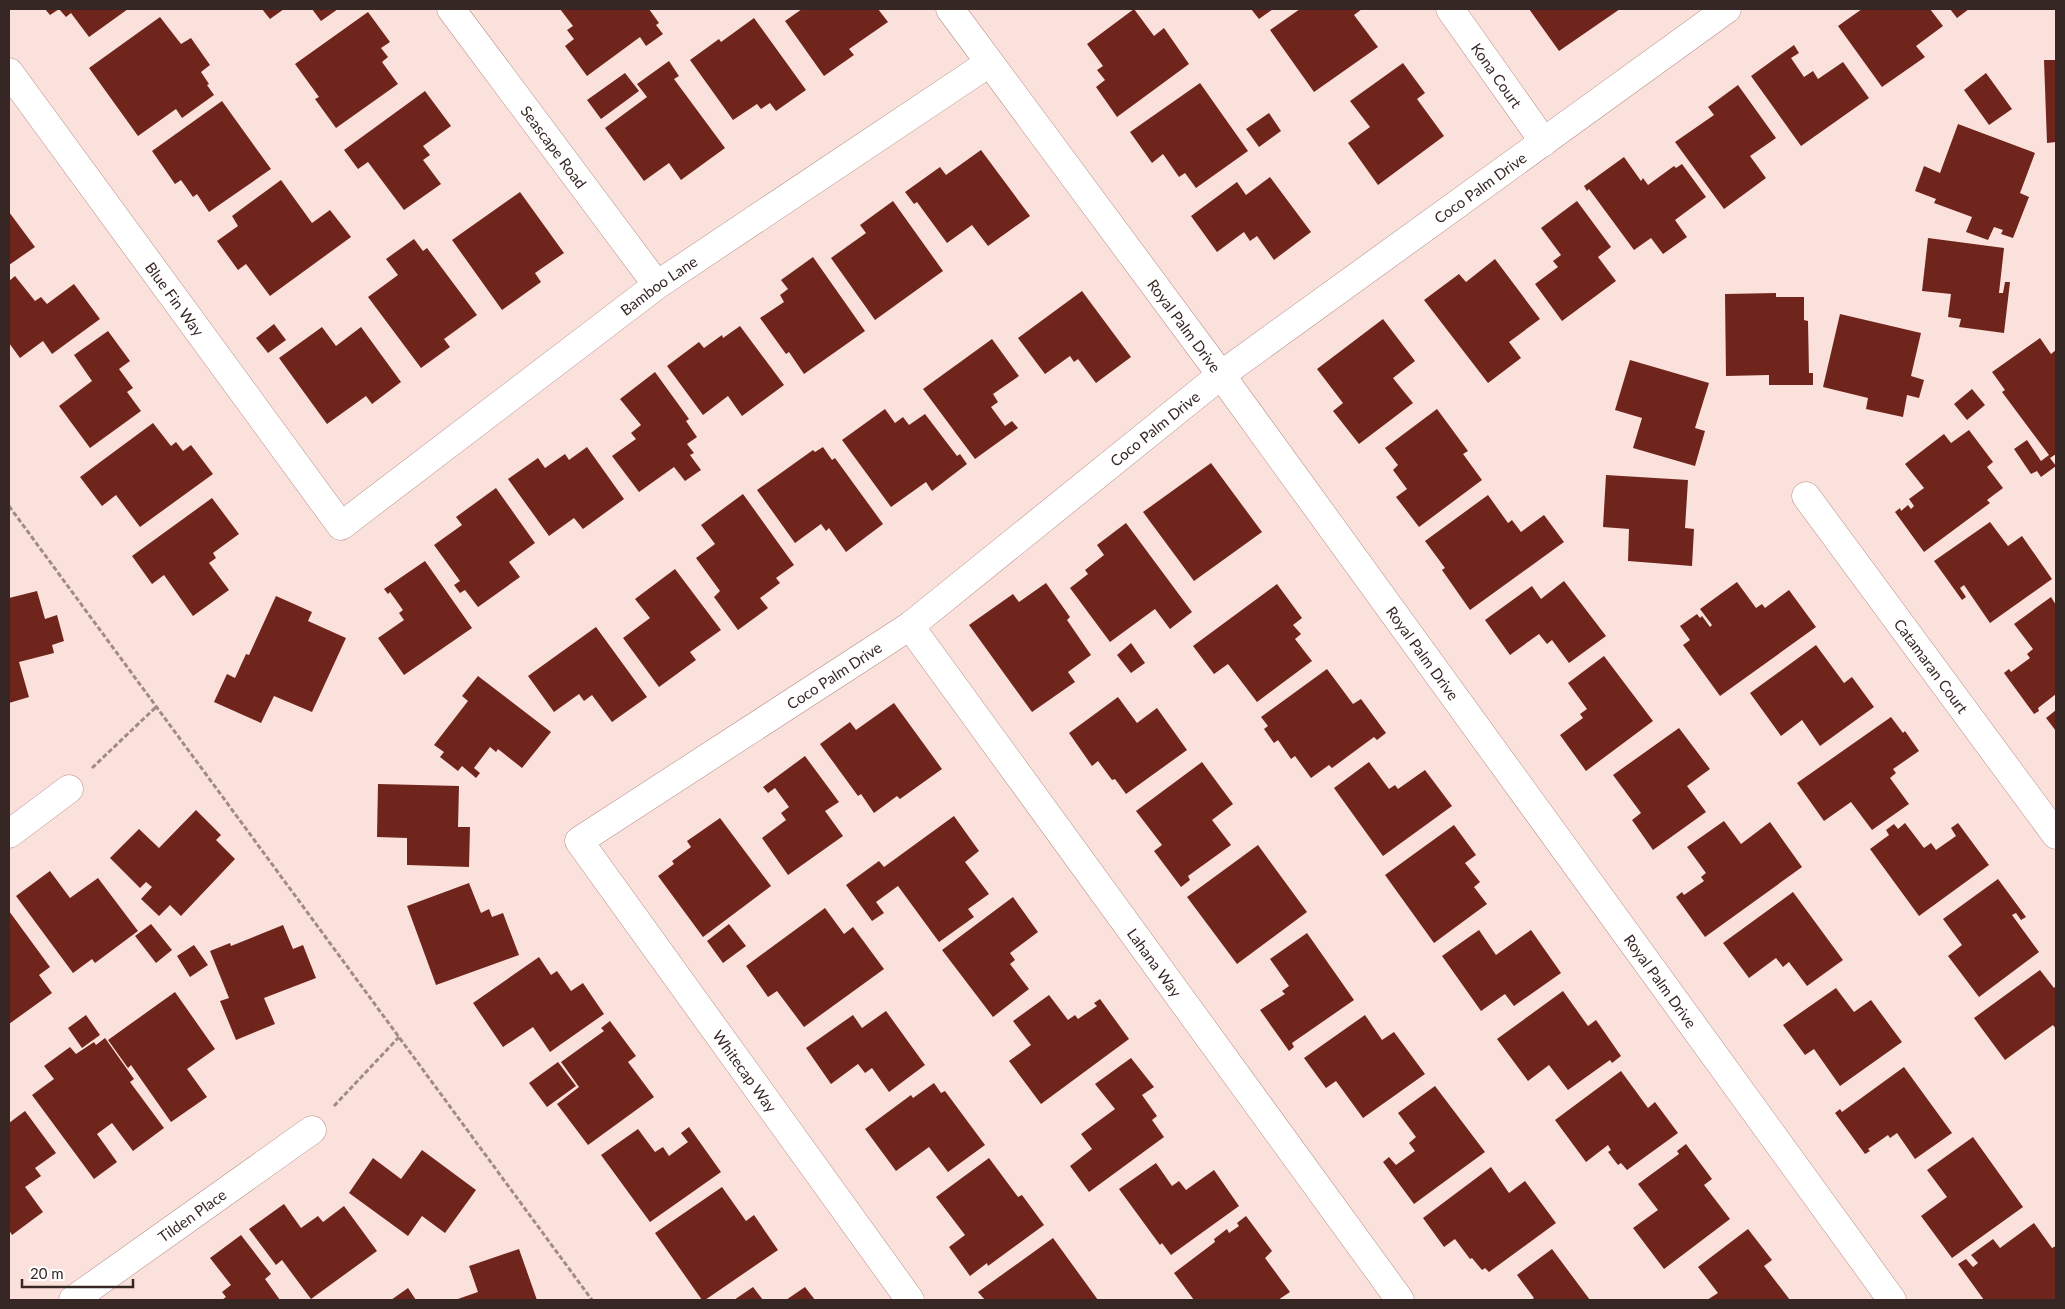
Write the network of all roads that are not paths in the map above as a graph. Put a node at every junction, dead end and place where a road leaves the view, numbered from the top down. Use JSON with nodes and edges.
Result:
{"nodes":[{"id":1,"x":451,"y":9,"type":"edge"},
{"id":2,"x":950,"y":9,"type":"edge"},
{"id":3,"x":1450,"y":9,"type":"edge"},
{"id":4,"x":1727,"y":9,"type":"edge"},
{"id":5,"x":989,"y":63,"type":"junction"},
{"id":6,"x":9,"y":72,"type":"edge"},
{"id":7,"x":1544,"y":142,"type":"junction"},
{"id":8,"x":657,"y":285,"type":"junction"},
{"id":9,"x":1221,"y":375,"type":"junction"},
{"id":10,"x":1806,"y":496,"type":"dead end"},
{"id":11,"x":341,"y":526,"type":"joint"},
{"id":12,"x":910,"y":626,"type":"junction"},
{"id":13,"x":70,"y":789,"type":"road end"},
{"id":14,"x":9,"y":834,"type":"edge"},
{"id":15,"x":2056,"y":834,"type":"edge"},
{"id":16,"x":579,"y":841,"type":"joint"},
{"id":17,"x":312,"y":1130,"type":"road end"},
{"id":18,"x":73,"y":1300,"type":"edge"},
{"id":19,"x":910,"y":1300,"type":"edge"},
{"id":20,"x":1400,"y":1300,"type":"edge"},
{"id":21,"x":1892,"y":1300,"type":"edge"}],
"edges":[{"from":1,"to":8,"type":"street","name":"Seascape Road"},
{"from":2,"to":5,"type":"street","name":"Royal Palm Drive"},
{"from":3,"to":7,"type":"street","name":"Kona Court"},
{"from":4,"to":7,"type":"street","name":"Coco Palm Drive"},
{"from":5,"to":8,"type":"street","name":"Bamboo Lane"},
{"from":5,"to":9,"type":"street","name":"Royal Palm Drive"},
{"from":6,"to":11,"type":"street","name":"Blue Fin Way"},
{"from":7,"to":9,"type":"street","name":"Coco Palm Drive"},
{"from":8,"to":11,"type":"street","name":"Bamboo Lane"},
{"from":9,"to":12,"type":"street","name":"Coco Palm Drive"},
{"from":9,"to":21,"type":"street","name":"Royal Palm Drive"},
{"from":10,"to":15,"type":"street","name":"Catamaran Court"},
{"from":12,"to":16,"type":"street","name":"Coco Palm Drive"},
{"from":12,"to":20,"type":"street","name":"Lahana Way"},
{"from":13,"to":14,"type":"street"},
{"from":16,"to":19,"type":"street","name":"Whitecap Way"},
{"from":17,"to":18,"type":"street","name":"Tilden Place"}]}
